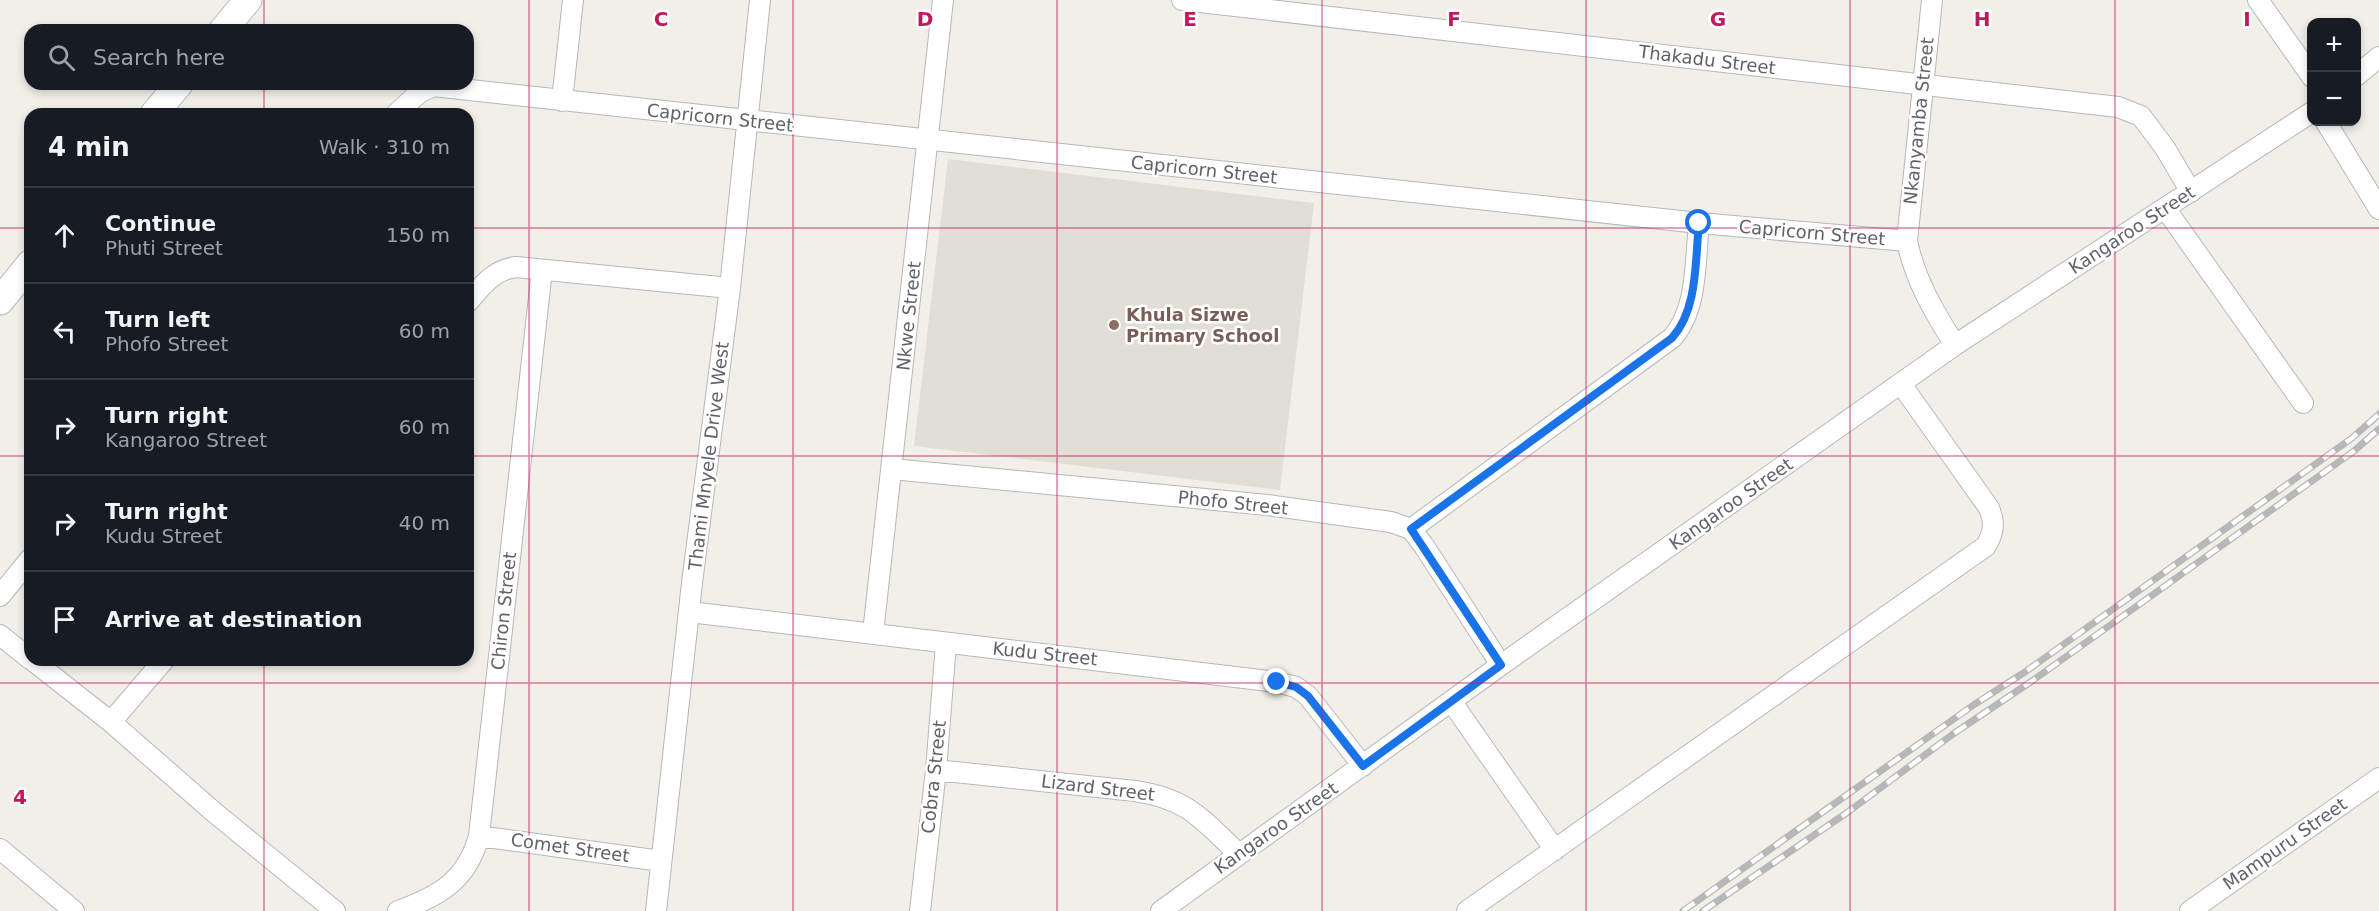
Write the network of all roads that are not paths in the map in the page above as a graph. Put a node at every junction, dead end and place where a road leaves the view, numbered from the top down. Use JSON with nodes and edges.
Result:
{"nodes":[{"id":1,"x":248,"y":0,"type":"edge"},
{"id":2,"x":573,"y":0,"type":"edge"},
{"id":3,"x":760,"y":0,"type":"edge"},
{"id":4,"x":943,"y":0,"type":"edge"},
{"id":5,"x":1182,"y":0,"type":"edge"},
{"id":6,"x":1932,"y":0,"type":"edge"},
{"id":7,"x":2258,"y":0,"type":"edge"},
{"id":8,"x":228,"y":24,"type":"edge"},
{"id":9,"x":2379,"y":57,"type":"edge"},
{"id":10,"x":2308,"y":72,"type":"edge"},
{"id":11,"x":2361,"y":72,"type":"edge"},
{"id":12,"x":1921,"y":86,"type":"junction"},
{"id":13,"x":174,"y":90,"type":"edge"},
{"id":14,"x":425,"y":90,"type":"edge"},
{"id":15,"x":467,"y":90,"type":"edge"},
{"id":16,"x":562,"y":101,"type":"junction"},
{"id":17,"x":159,"y":108,"type":"edge"},
{"id":18,"x":403,"y":108,"type":"edge"},
{"id":19,"x":2307,"y":115,"type":"edge"},
{"id":20,"x":747,"y":121,"type":"junction"},
{"id":21,"x":2328,"y":126,"type":"edge"},
{"id":22,"x":928,"y":140,"type":"junction"},
{"id":23,"x":2191,"y":192,"type":"junction"},
{"id":24,"x":2165,"y":208,"type":"junction"},
{"id":25,"x":2379,"y":209,"type":"edge"},
{"id":26,"x":1699,"y":223,"type":"junction"},
{"id":27,"x":1907,"y":241,"type":"junction"},
{"id":28,"x":542,"y":270,"type":"junction"},
{"id":29,"x":24,"y":271,"type":"edge"},
{"id":30,"x":730,"y":288,"type":"junction"},
{"id":31,"x":474,"y":295,"type":"edge"},
{"id":32,"x":0,"y":301,"type":"edge"},
{"id":33,"x":1955,"y":345,"type":"junction"},
{"id":34,"x":1901,"y":384,"type":"junction"},
{"id":35,"x":2303,"y":403,"type":"dead end"},
{"id":36,"x":892,"y":469,"type":"junction"},
{"id":37,"x":1411,"y":529,"type":"junction"},
{"id":38,"x":24,"y":566,"type":"edge"},
{"id":39,"x":0,"y":596,"type":"edge"},
{"id":40,"x":690,"y":612,"type":"junction"},
{"id":41,"x":873,"y":633,"type":"junction"},
{"id":42,"x":0,"y":635,"type":"edge"},
{"id":43,"x":946,"y":644,"type":"junction"},
{"id":44,"x":24,"y":654,"type":"edge"},
{"id":45,"x":1501,"y":665,"type":"junction"},
{"id":46,"x":40,"y":666,"type":"edge"},
{"id":47,"x":159,"y":666,"type":"edge"},
{"id":48,"x":1451,"y":701,"type":"junction"},
{"id":49,"x":111,"y":722,"type":"junction"},
{"id":50,"x":1363,"y":766,"type":"junction"},
{"id":51,"x":936,"y":770,"type":"junction"},
{"id":52,"x":2379,"y":778,"type":"edge"},
{"id":53,"x":479,"y":836,"type":"junction"},
{"id":54,"x":1555,"y":850,"type":"junction"},
{"id":55,"x":1239,"y":854,"type":"junction"},
{"id":56,"x":2,"y":855,"type":"edge"},
{"id":57,"x":661,"y":861,"type":"junction"},
{"id":58,"x":74,"y":911,"type":"edge"},
{"id":59,"x":335,"y":911,"type":"edge"},
{"id":60,"x":398,"y":911,"type":"edge"},
{"id":61,"x":657,"y":911,"type":"edge"},
{"id":62,"x":920,"y":911,"type":"edge"},
{"id":63,"x":1161,"y":911,"type":"edge"},
{"id":64,"x":1467,"y":911,"type":"edge"},
{"id":65,"x":2190,"y":911,"type":"edge"}],
"edges":[{"from":1,"to":8,"type":"street"},
{"from":2,"to":16,"type":"street"},
{"from":3,"to":20,"type":"street","name":"Thami Mnyele Drive West"},
{"from":4,"to":22,"type":"street","name":"Nkwe Street"},
{"from":5,"to":12,"type":"street","name":"Thakadu Street"},
{"from":6,"to":12,"type":"street","name":"Nkanyamba Street"},
{"from":7,"to":10,"type":"street"},
{"from":9,"to":11,"type":"street"},
{"from":12,"to":23,"type":"street","name":"Thakadu Street"},
{"from":12,"to":27,"type":"street","name":"Nkanyamba Street"},
{"from":13,"to":17,"type":"street"},
{"from":14,"to":18,"type":"street","name":"Capricorn Street"},
{"from":15,"to":16,"type":"street","name":"Capricorn Street"},
{"from":16,"to":20,"type":"street","name":"Capricorn Street"},
{"from":19,"to":23,"type":"street","name":"Kangaroo Street"},
{"from":20,"to":22,"type":"street","name":"Capricorn Street"},
{"from":20,"to":30,"type":"street","name":"Thami Mnyele Drive West"},
{"from":21,"to":25,"type":"street"},
{"from":22,"to":26,"type":"street","name":"Capricorn Street"},
{"from":22,"to":36,"type":"street","name":"Nkwe Street"},
{"from":23,"to":24,"type":"street","name":"Kangaroo Street"},
{"from":24,"to":33,"type":"street","name":"Kangaroo Street"},
{"from":24,"to":35,"type":"street"},
{"from":26,"to":27,"type":"street","name":"Capricorn Street"},
{"from":26,"to":37,"type":"street"},
{"from":27,"to":33,"type":"street","name":"Capricorn Street"},
{"from":28,"to":30,"type":"street"},
{"from":28,"to":31,"type":"street"},
{"from":28,"to":53,"type":"street","name":"Chiron Street"},
{"from":29,"to":32,"type":"street"},
{"from":30,"to":40,"type":"street","name":"Thami Mnyele Drive West"},
{"from":33,"to":34,"type":"street","name":"Kangaroo Street"},
{"from":34,"to":45,"type":"street","name":"Kangaroo Street"},
{"from":34,"to":54,"type":"street"},
{"from":36,"to":37,"type":"street","name":"Phofo Street"},
{"from":36,"to":41,"type":"street","name":"Nkwe Street"},
{"from":37,"to":45,"type":"street"},
{"from":38,"to":39,"type":"street"},
{"from":40,"to":41,"type":"street","name":"Kudu Street"},
{"from":40,"to":57,"type":"street","name":"Thami Mnyele Drive West"},
{"from":41,"to":43,"type":"street","name":"Kudu Street"},
{"from":42,"to":44,"type":"street"},
{"from":43,"to":50,"type":"street","name":"Kudu Street"},
{"from":43,"to":51,"type":"street","name":"Cobra Street"},
{"from":45,"to":48,"type":"street","name":"Kangaroo Street"},
{"from":46,"to":49,"type":"street"},
{"from":47,"to":49,"type":"street"},
{"from":48,"to":50,"type":"street","name":"Kangaroo Street"},
{"from":48,"to":54,"type":"street"},
{"from":49,"to":59,"type":"street"},
{"from":50,"to":55,"type":"street","name":"Kangaroo Street"},
{"from":51,"to":55,"type":"street","name":"Lizard Street"},
{"from":51,"to":62,"type":"street","name":"Cobra Street"},
{"from":52,"to":65,"type":"street","name":"Mampuru Street"},
{"from":53,"to":57,"type":"street","name":"Comet Street"},
{"from":53,"to":60,"type":"street","name":"Chiron Street"},
{"from":54,"to":64,"type":"street"},
{"from":55,"to":63,"type":"street","name":"Kangaroo Street"},
{"from":56,"to":58,"type":"street"},
{"from":57,"to":61,"type":"street","name":"Thami Mnyele Drive West"}]}
